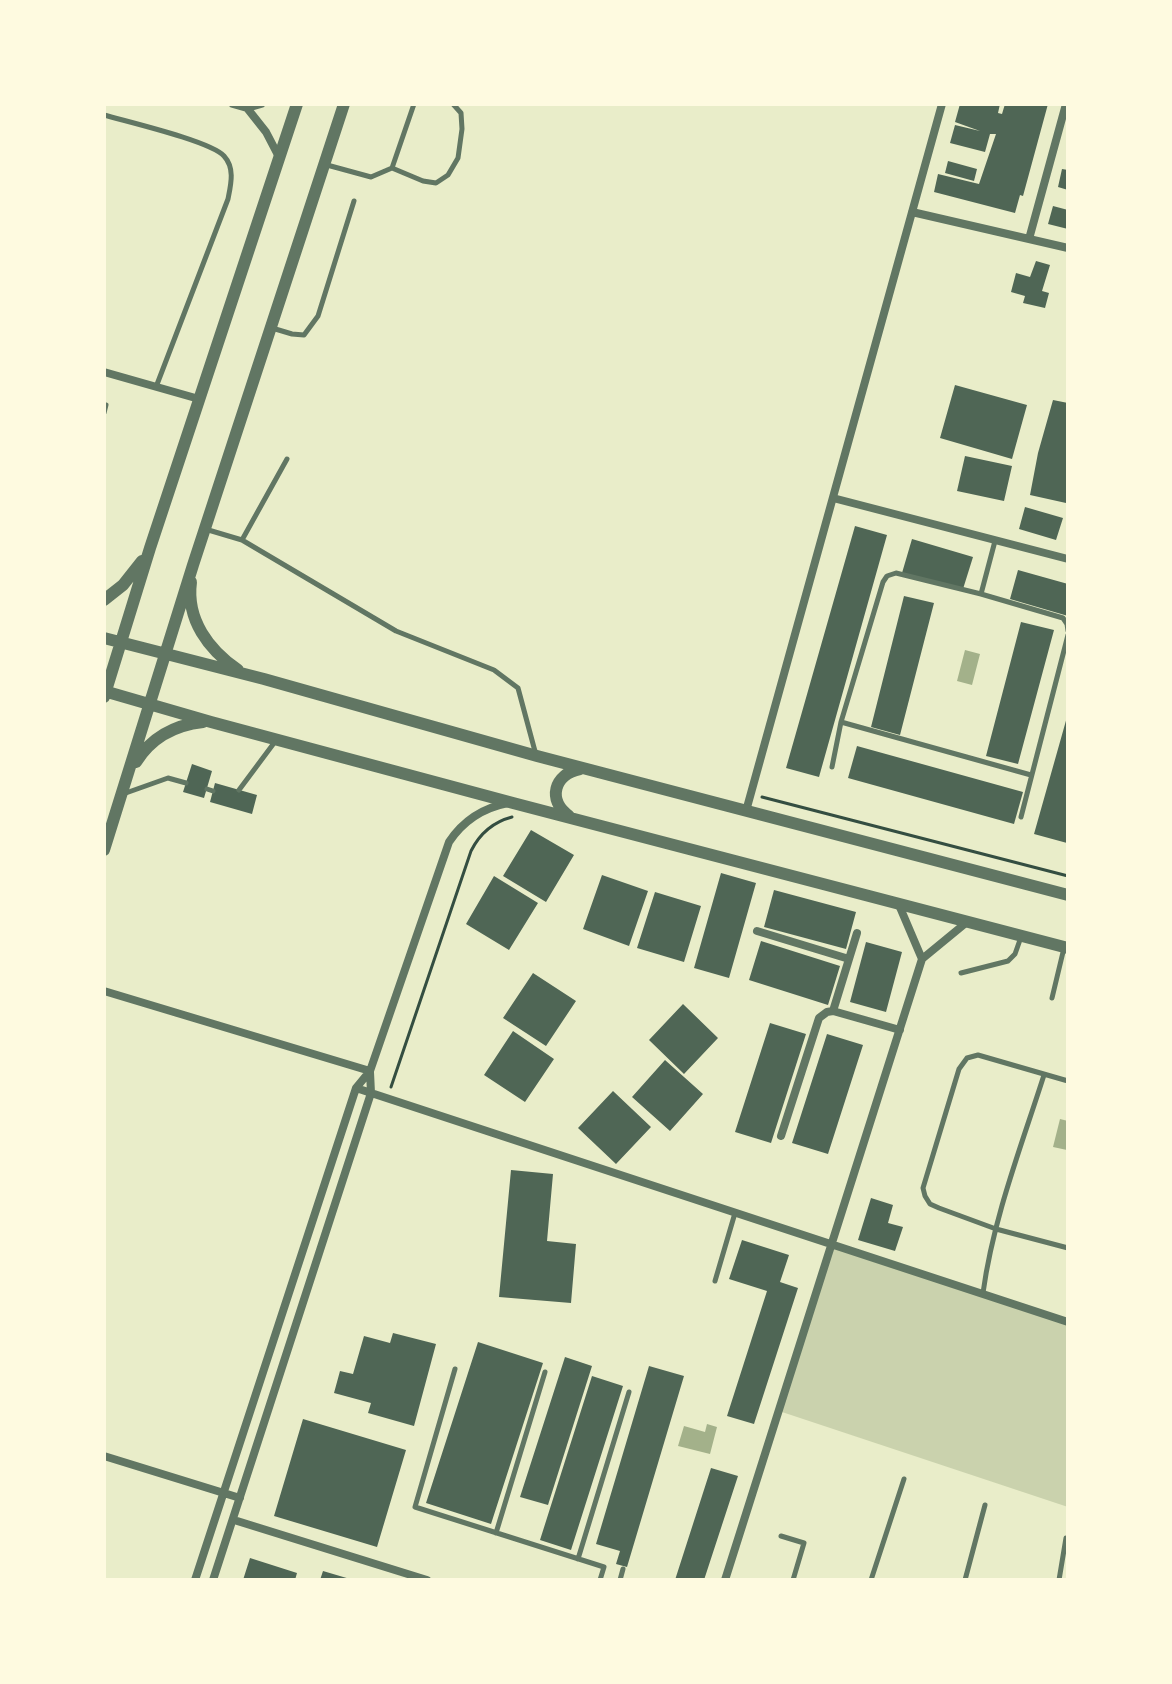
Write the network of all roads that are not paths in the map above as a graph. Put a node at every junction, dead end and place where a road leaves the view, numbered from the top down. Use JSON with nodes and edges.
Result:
{"nodes":[{"id":1,"x":233,"y":104,"type":"edge"},
{"id":2,"x":261,"y":104,"type":"edge"},
{"id":3,"x":297,"y":104,"type":"edge"},
{"id":4,"x":344,"y":104,"type":"edge"},
{"id":5,"x":414,"y":104,"type":"edge"},
{"id":6,"x":453,"y":104,"type":"edge"},
{"id":7,"x":942,"y":104,"type":"edge"},
{"id":8,"x":1066,"y":104,"type":"edge"},
{"id":9,"x":247,"y":108,"type":"junction"},
{"id":10,"x":104,"y":115,"type":"edge"},
{"id":11,"x":280,"y":159,"type":"junction"},
{"id":12,"x":325,"y":164,"type":"junction"},
{"id":13,"x":392,"y":168,"type":"junction"},
{"id":14,"x":354,"y":201,"type":"dead end"},
{"id":15,"x":912,"y":212,"type":"junction"},
{"id":16,"x":1029,"y":239,"type":"junction"},
{"id":17,"x":1068,"y":248,"type":"edge"},
{"id":18,"x":271,"y":328,"type":"junction"},
{"id":19,"x":104,"y":372,"type":"edge"},
{"id":20,"x":156,"y":387,"type":"junction"},
{"id":21,"x":199,"y":399,"type":"junction"},
{"id":22,"x":106,"y":405,"type":"dead end"},
{"id":23,"x":104,"y":413,"type":"edge"},
{"id":24,"x":287,"y":459,"type":"dead end"},
{"id":25,"x":833,"y":498,"type":"junction"},
{"id":26,"x":205,"y":528,"type":"junction"},
{"id":27,"x":242,"y":540,"type":"junction"},
{"id":28,"x":995,"y":540,"type":"junction"},
{"id":29,"x":150,"y":548,"type":"junction"},
{"id":30,"x":1068,"y":559,"type":"edge"},
{"id":31,"x":193,"y":565,"type":"junction"},
{"id":32,"x":981,"y":594,"type":"junction"},
{"id":33,"x":104,"y":600,"type":"edge"},
{"id":34,"x":1068,"y":633,"type":"edge"},
{"id":35,"x":104,"y":638,"type":"edge"},
{"id":36,"x":121,"y":642,"type":"junction"},
{"id":37,"x":165,"y":654,"type":"junction"},
{"id":38,"x":264,"y":679,"type":"junction"},
{"id":39,"x":105,"y":693,"type":"edge"},
{"id":40,"x":150,"y":704,"type":"junction"},
{"id":41,"x":211,"y":722,"type":"junction"},
{"id":42,"x":841,"y":722,"type":"junction"},
{"id":43,"x":277,"y":739,"type":"junction"},
{"id":44,"x":537,"y":756,"type":"junction"},
{"id":45,"x":832,"y":767,"type":"dead end"},
{"id":46,"x":587,"y":769,"type":"junction"},
{"id":47,"x":1031,"y":775,"type":"junction"},
{"id":48,"x":186,"y":783,"type":"dead end"},
{"id":49,"x":239,"y":790,"type":"dead end"},
{"id":50,"x":124,"y":791,"type":"junction"},
{"id":51,"x":513,"y":803,"type":"junction"},
{"id":52,"x":746,"y":811,"type":"junction"},
{"id":53,"x":1021,"y":817,"type":"dead end"},
{"id":54,"x":572,"y":818,"type":"junction"},
{"id":55,"x":104,"y":850,"type":"edge"},
{"id":56,"x":1068,"y":895,"type":"edge"},
{"id":57,"x":899,"y":905,"type":"junction"},
{"id":58,"x":967,"y":922,"type":"junction"},
{"id":59,"x":757,"y":931,"type":"dead end"},
{"id":60,"x":857,"y":933,"type":"dead end"},
{"id":61,"x":1022,"y":936,"type":"junction"},
{"id":62,"x":1066,"y":948,"type":"edge"},
{"id":63,"x":849,"y":959,"type":"junction"},
{"id":64,"x":922,"y":959,"type":"junction"},
{"id":65,"x":961,"y":973,"type":"dead end"},
{"id":66,"x":104,"y":991,"type":"edge"},
{"id":67,"x":1052,"y":998,"type":"dead end"},
{"id":68,"x":833,"y":1011,"type":"junction"},
{"id":69,"x":900,"y":1030,"type":"junction"},
{"id":70,"x":370,"y":1071,"type":"junction"},
{"id":71,"x":1044,"y":1075,"type":"junction"},
{"id":72,"x":1068,"y":1081,"type":"edge"},
{"id":73,"x":356,"y":1088,"type":"junction"},
{"id":74,"x":371,"y":1093,"type":"junction"},
{"id":75,"x":781,"y":1136,"type":"dead end"},
{"id":76,"x":735,"y":1212,"type":"junction"},
{"id":77,"x":996,"y":1229,"type":"junction"},
{"id":78,"x":832,"y":1244,"type":"junction"},
{"id":79,"x":1068,"y":1248,"type":"edge"},
{"id":80,"x":715,"y":1281,"type":"dead end"},
{"id":81,"x":983,"y":1294,"type":"junction"},
{"id":82,"x":1068,"y":1322,"type":"edge"},
{"id":83,"x":455,"y":1369,"type":"dead end"},
{"id":84,"x":545,"y":1372,"type":"dead end"},
{"id":85,"x":629,"y":1392,"type":"dead end"},
{"id":86,"x":104,"y":1456,"type":"edge"},
{"id":87,"x":904,"y":1479,"type":"dead end"},
{"id":88,"x":224,"y":1492,"type":"junction"},
{"id":89,"x":240,"y":1498,"type":"junction"},
{"id":90,"x":985,"y":1505,"type":"dead end"},
{"id":91,"x":234,"y":1520,"type":"junction"},
{"id":92,"x":496,"y":1533,"type":"junction"},
{"id":93,"x":781,"y":1536,"type":"dead end"},
{"id":94,"x":1066,"y":1538,"type":"dead end"},
{"id":95,"x":578,"y":1559,"type":"junction"},
{"id":96,"x":623,"y":1569,"type":"dead end"},
{"id":97,"x":195,"y":1580,"type":"edge"},
{"id":98,"x":213,"y":1580,"type":"edge"},
{"id":99,"x":427,"y":1580,"type":"edge"},
{"id":100,"x":600,"y":1580,"type":"edge"},
{"id":101,"x":620,"y":1580,"type":"edge"},
{"id":102,"x":725,"y":1580,"type":"edge"},
{"id":103,"x":793,"y":1580,"type":"edge"},
{"id":104,"x":871,"y":1580,"type":"edge"},
{"id":105,"x":965,"y":1580,"type":"edge"},
{"id":106,"x":1059,"y":1580,"type":"edge"}],
"edges":[{"from":1,"to":9,"type":"street"},
{"from":2,"to":9,"type":"street"},
{"from":3,"to":11,"type":"street"},
{"from":4,"to":12,"type":"street"},
{"from":5,"to":13,"type":"lane"},
{"from":6,"to":13,"type":"lane"},
{"from":7,"to":15,"type":"street"},
{"from":8,"to":16,"type":"street"},
{"from":9,"to":11,"type":"street"},
{"from":10,"to":20,"type":"lane"},
{"from":11,"to":21,"type":"street"},
{"from":12,"to":13,"type":"lane"},
{"from":12,"to":18,"type":"street"},
{"from":14,"to":18,"type":"lane"},
{"from":15,"to":16,"type":"street"},
{"from":15,"to":25,"type":"street"},
{"from":16,"to":17,"type":"street"},
{"from":18,"to":26,"type":"street"},
{"from":19,"to":20,"type":"street"},
{"from":20,"to":21,"type":"street"},
{"from":21,"to":29,"type":"street"},
{"from":22,"to":23,"type":"lane"},
{"from":24,"to":27,"type":"lane"},
{"from":25,"to":28,"type":"street"},
{"from":25,"to":52,"type":"street"},
{"from":26,"to":27,"type":"lane"},
{"from":26,"to":31,"type":"street"},
{"from":27,"to":44,"type":"lane"},
{"from":28,"to":30,"type":"street"},
{"from":28,"to":32,"type":"lane"},
{"from":29,"to":33,"type":"street"},
{"from":29,"to":36,"type":"street"},
{"from":31,"to":37,"type":"street"},
{"from":31,"to":38,"type":"street"},
{"from":32,"to":34,"type":"lane"},
{"from":32,"to":42,"type":"lane"},
{"from":34,"to":47,"type":"lane"},
{"from":35,"to":36,"type":"street"},
{"from":36,"to":37,"type":"street"},
{"from":36,"to":39,"type":"street"},
{"from":37,"to":38,"type":"street"},
{"from":37,"to":40,"type":"street"},
{"from":38,"to":44,"type":"street"},
{"from":39,"to":40,"type":"street"},
{"from":40,"to":41,"type":"street"},
{"from":40,"to":50,"type":"street"},
{"from":41,"to":43,"type":"street"},
{"from":41,"to":50,"type":"street"},
{"from":42,"to":45,"type":"lane"},
{"from":42,"to":47,"type":"lane"},
{"from":43,"to":49,"type":"lane"},
{"from":43,"to":51,"type":"street"},
{"from":44,"to":46,"type":"street"},
{"from":46,"to":52,"type":"street"},
{"from":46,"to":54,"type":"street"},
{"from":47,"to":53,"type":"lane"},
{"from":48,"to":50,"type":"lane"},
{"from":50,"to":55,"type":"street"},
{"from":51,"to":54,"type":"street"},
{"from":51,"to":70,"type":"street"},
{"from":52,"to":56,"type":"street"},
{"from":54,"to":57,"type":"street"},
{"from":57,"to":58,"type":"street"},
{"from":57,"to":64,"type":"street"},
{"from":58,"to":61,"type":"street"},
{"from":58,"to":64,"type":"street"},
{"from":59,"to":63,"type":"street"},
{"from":60,"to":63,"type":"street"},
{"from":61,"to":62,"type":"street"},
{"from":61,"to":65,"type":"lane"},
{"from":62,"to":67,"type":"lane"},
{"from":63,"to":68,"type":"street"},
{"from":64,"to":69,"type":"street"},
{"from":66,"to":70,"type":"street"},
{"from":68,"to":69,"type":"street"},
{"from":68,"to":75,"type":"street"},
{"from":69,"to":78,"type":"street"},
{"from":70,"to":73,"type":"street"},
{"from":70,"to":74,"type":"street"},
{"from":71,"to":72,"type":"lane"},
{"from":71,"to":77,"type":"lane"},
{"from":71,"to":77,"type":"lane"},
{"from":73,"to":74,"type":"street"},
{"from":73,"to":88,"type":"street"},
{"from":74,"to":76,"type":"street"},
{"from":74,"to":89,"type":"street"},
{"from":76,"to":78,"type":"street"},
{"from":76,"to":80,"type":"lane"},
{"from":77,"to":79,"type":"lane"},
{"from":77,"to":81,"type":"lane"},
{"from":78,"to":81,"type":"street"},
{"from":78,"to":102,"type":"street"},
{"from":81,"to":82,"type":"street"},
{"from":83,"to":92,"type":"lane"},
{"from":84,"to":92,"type":"lane"},
{"from":85,"to":95,"type":"lane"},
{"from":86,"to":88,"type":"street"},
{"from":87,"to":104,"type":"lane"},
{"from":88,"to":89,"type":"street"},
{"from":88,"to":97,"type":"street"},
{"from":89,"to":91,"type":"street"},
{"from":90,"to":105,"type":"lane"},
{"from":91,"to":98,"type":"street"},
{"from":91,"to":99,"type":"street"},
{"from":92,"to":95,"type":"lane"},
{"from":93,"to":103,"type":"lane"},
{"from":94,"to":106,"type":"lane"},
{"from":95,"to":100,"type":"lane"},
{"from":96,"to":101,"type":"lane"}]}
